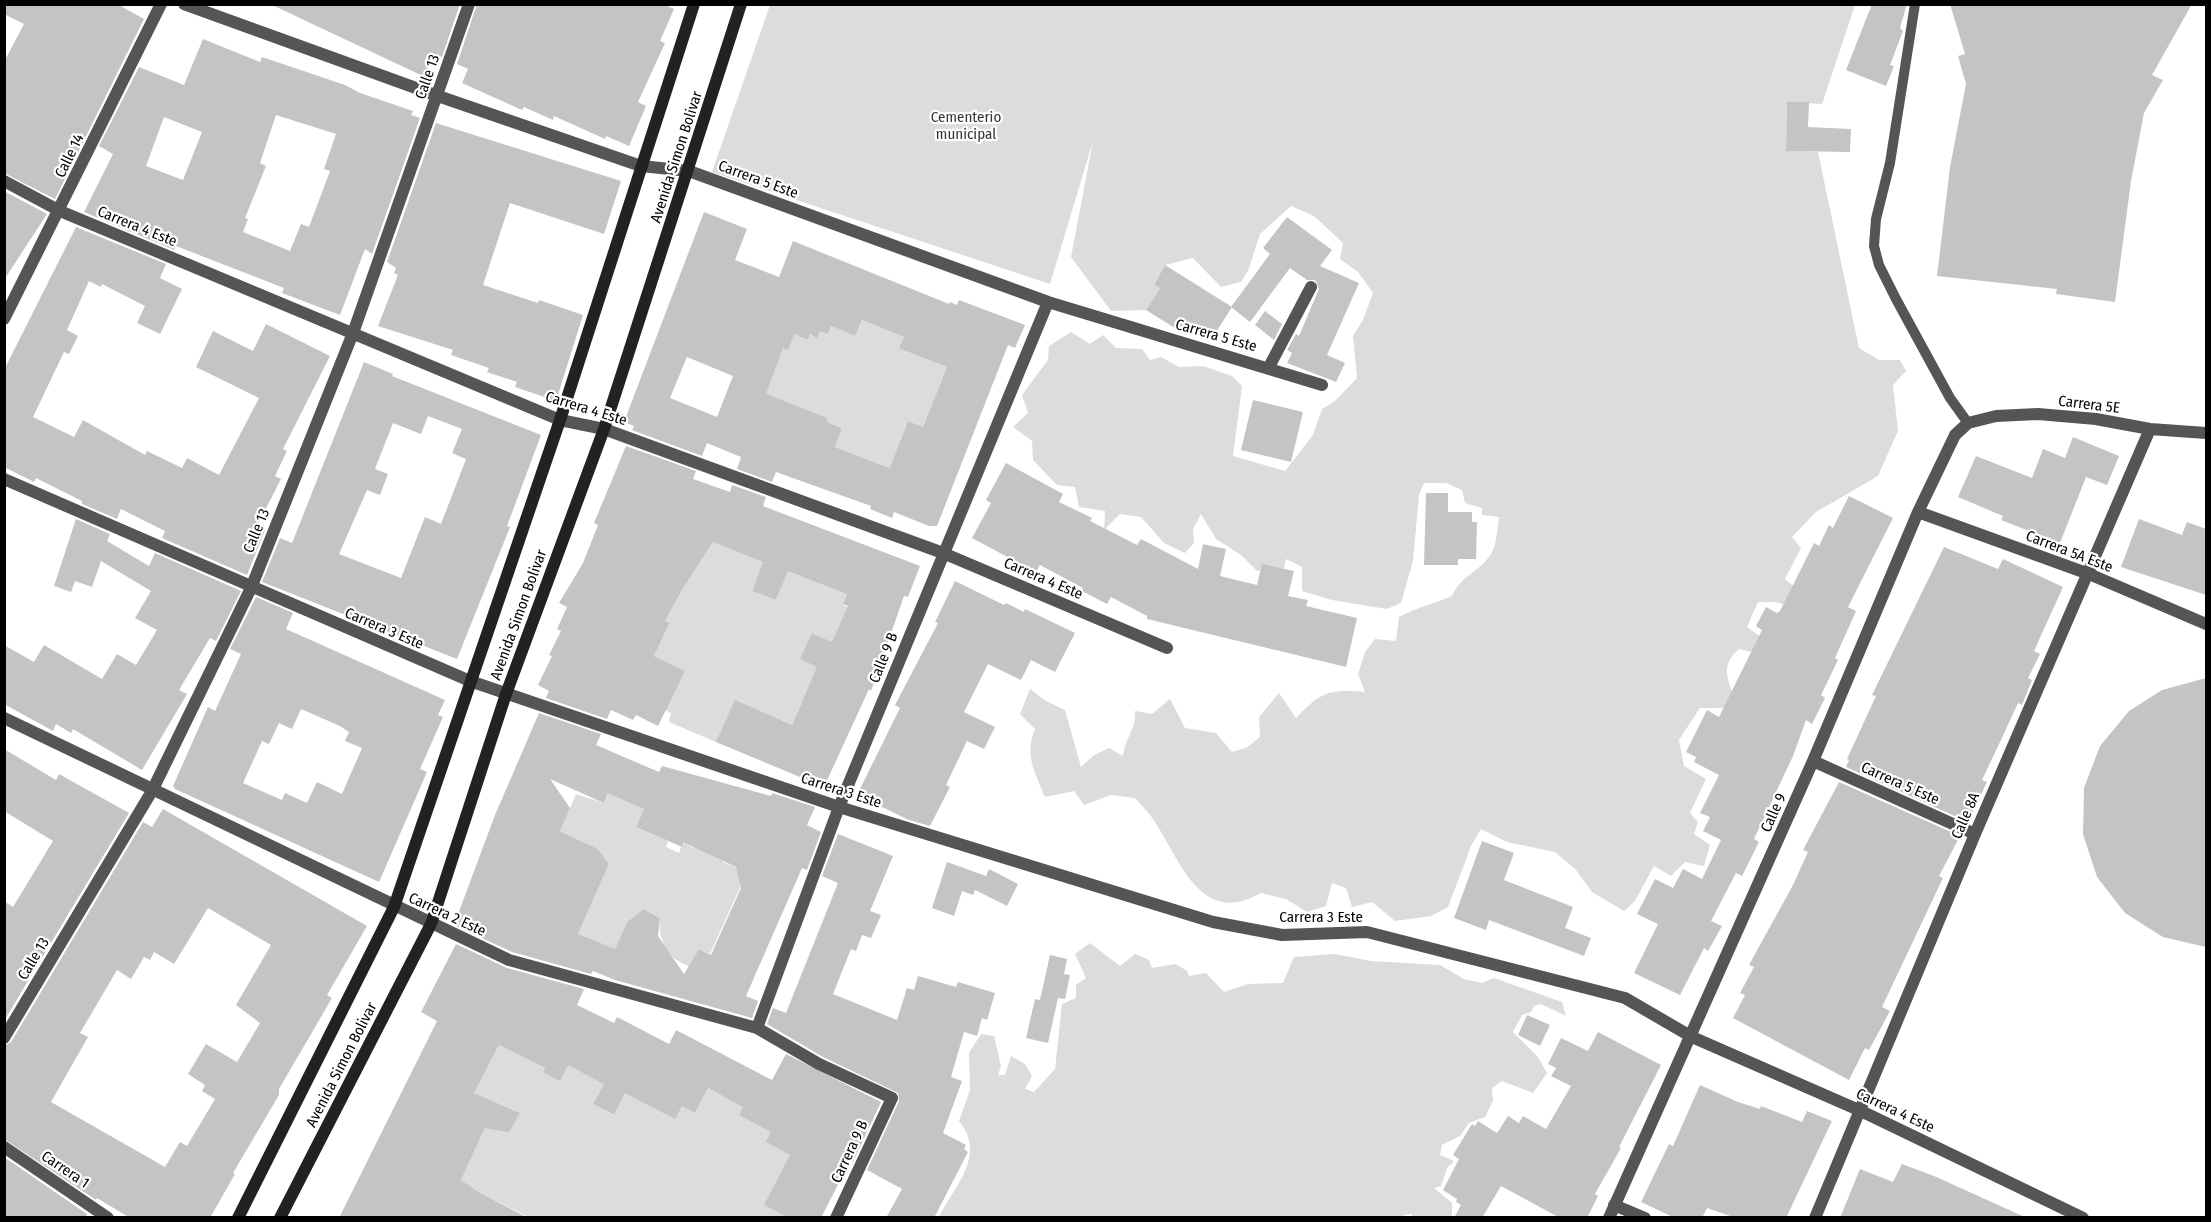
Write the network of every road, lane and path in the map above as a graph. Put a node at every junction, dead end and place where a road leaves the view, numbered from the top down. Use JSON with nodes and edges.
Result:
{"nodes":[{"id":1,"x":161,"y":4,"type":"edge"},
{"id":2,"x":184,"y":4,"type":"edge"},
{"id":3,"x":469,"y":4,"type":"edge"},
{"id":4,"x":694,"y":4,"type":"edge"},
{"id":5,"x":741,"y":4,"type":"edge"},
{"id":6,"x":1915,"y":4,"type":"edge"},
{"id":7,"x":438,"y":96,"type":"junction"},
{"id":8,"x":641,"y":166,"type":"junction"},
{"id":9,"x":689,"y":171,"type":"junction"},
{"id":10,"x":4,"y":181,"type":"edge"},
{"id":11,"x":60,"y":211,"type":"junction"},
{"id":12,"x":1311,"y":286,"type":"dead end"},
{"id":13,"x":1048,"y":302,"type":"junction"},
{"id":14,"x":4,"y":319,"type":"edge"},
{"id":15,"x":353,"y":333,"type":"junction"},
{"id":16,"x":1269,"y":367,"type":"junction"},
{"id":17,"x":1322,"y":384,"type":"dead end"},
{"id":18,"x":560,"y":420,"type":"junction"},
{"id":19,"x":1968,"y":423,"type":"junction"},
{"id":20,"x":604,"y":429,"type":"junction"},
{"id":21,"x":2150,"y":429,"type":"junction"},
{"id":22,"x":2206,"y":433,"type":"edge"},
{"id":23,"x":4,"y":479,"type":"edge"},
{"id":24,"x":1918,"y":512,"type":"junction"},
{"id":25,"x":942,"y":553,"type":"junction"},
{"id":26,"x":2089,"y":574,"type":"junction"},
{"id":27,"x":251,"y":588,"type":"junction"},
{"id":28,"x":2206,"y":624,"type":"edge"},
{"id":29,"x":1167,"y":648,"type":"dead end"},
{"id":30,"x":470,"y":681,"type":"junction"},
{"id":31,"x":506,"y":694,"type":"junction"},
{"id":32,"x":4,"y":718,"type":"edge"},
{"id":33,"x":1813,"y":761,"type":"junction"},
{"id":34,"x":152,"y":791,"type":"junction"},
{"id":35,"x":839,"y":807,"type":"junction"},
{"id":36,"x":1975,"y":834,"type":"junction"},
{"id":37,"x":394,"y":907,"type":"junction"},
{"id":38,"x":431,"y":924,"type":"junction"},
{"id":39,"x":757,"y":1028,"type":"junction"},
{"id":40,"x":1692,"y":1037,"type":"junction"},
{"id":41,"x":4,"y":1038,"type":"edge"},
{"id":42,"x":892,"y":1098,"type":"joint"},
{"id":43,"x":1861,"y":1111,"type":"junction"},
{"id":44,"x":4,"y":1147,"type":"edge"},
{"id":45,"x":1614,"y":1205,"type":"junction"},
{"id":46,"x":108,"y":1218,"type":"edge"},
{"id":47,"x":238,"y":1218,"type":"edge"},
{"id":48,"x":280,"y":1218,"type":"edge"},
{"id":49,"x":836,"y":1218,"type":"edge"},
{"id":50,"x":1609,"y":1218,"type":"edge"},
{"id":51,"x":1645,"y":1218,"type":"edge"},
{"id":52,"x":1815,"y":1218,"type":"edge"},
{"id":53,"x":2083,"y":1218,"type":"edge"}],
"edges":[{"from":1,"to":11,"type":"street","name":"Calle 14"},
{"from":2,"to":7,"type":"street","name":"Carrera 5 Este"},
{"from":3,"to":7,"type":"street","name":"Calle 13"},
{"from":4,"to":8,"type":"main road","name":"Avenida Simon Bolivar"},
{"from":5,"to":9,"type":"main road","name":"Avenida Simon Bolivar"},
{"from":6,"to":19,"type":"lane"},
{"from":7,"to":8,"type":"street","name":"Carrera 5 Este"},
{"from":7,"to":15,"type":"street","name":"Calle 13"},
{"from":8,"to":9,"type":"street","name":"Carrera 5 Este"},
{"from":8,"to":18,"type":"main road","name":"Avenida Simon Bolivar"},
{"from":9,"to":13,"type":"street","name":"Carrera 5 Este"},
{"from":9,"to":20,"type":"main road","name":"Avenida Simon Bolivar"},
{"from":10,"to":11,"type":"street","name":"Carrera 4 Este"},
{"from":11,"to":14,"type":"street","name":"Calle 14"},
{"from":11,"to":15,"type":"street","name":"Carrera 4 Este"},
{"from":12,"to":16,"type":"street"},
{"from":13,"to":16,"type":"street","name":"Carrera 5 Este"},
{"from":13,"to":25,"type":"street","name":"Calle 9 B"},
{"from":15,"to":18,"type":"street","name":"Carrera 4 Este"},
{"from":15,"to":27,"type":"street","name":"Calle 13"},
{"from":16,"to":17,"type":"street","name":"Carrera 5 Este"},
{"from":18,"to":20,"type":"street","name":"Carrera 4 Este"},
{"from":18,"to":30,"type":"main road","name":"Avenida Simon Bolivar"},
{"from":19,"to":21,"type":"street","name":"Carrera 5E"},
{"from":19,"to":24,"type":"street","name":"Calle 9"},
{"from":20,"to":25,"type":"street","name":"Carrera 4 Este"},
{"from":20,"to":31,"type":"main road","name":"Avenida Simon Bolivar"},
{"from":21,"to":22,"type":"street","name":"Carrera 5E"},
{"from":21,"to":26,"type":"street","name":"Calle 8A"},
{"from":23,"to":27,"type":"street","name":"Carrera 3 Este"},
{"from":24,"to":26,"type":"street","name":"Carrera 5A Este"},
{"from":24,"to":33,"type":"street","name":"Calle 9"},
{"from":25,"to":29,"type":"street","name":"Carrera 4 Este"},
{"from":25,"to":35,"type":"street","name":"Calle 9 B"},
{"from":26,"to":28,"type":"street","name":"Carrera 5A Este"},
{"from":26,"to":36,"type":"street","name":"Calle 8A"},
{"from":27,"to":30,"type":"street","name":"Carrera 3 Este"},
{"from":27,"to":34,"type":"street","name":"Calle 13"},
{"from":30,"to":31,"type":"street","name":"Carrera 3 Este"},
{"from":30,"to":37,"type":"main road","name":"Avenida Simon Bolivar"},
{"from":31,"to":35,"type":"street","name":"Carrera 3 Este"},
{"from":31,"to":38,"type":"main road","name":"Avenida Simon Bolivar"},
{"from":32,"to":34,"type":"street","name":"Carrera 2 Este"},
{"from":33,"to":36,"type":"street","name":"Carrera 5 Este"},
{"from":33,"to":40,"type":"street","name":"Calle 9"},
{"from":34,"to":37,"type":"street","name":"Carrera 2 Este"},
{"from":34,"to":41,"type":"street","name":"Calle 13"},
{"from":35,"to":39,"type":"street","name":"Calle 9 B"},
{"from":35,"to":40,"type":"street","name":"Carrera 3 Este"},
{"from":36,"to":43,"type":"street","name":"Calle 8A"},
{"from":37,"to":38,"type":"street","name":"Carrera 2 Este"},
{"from":37,"to":47,"type":"main road","name":"Avenida Simon Bolivar"},
{"from":38,"to":39,"type":"street","name":"Carrera 2 Este"},
{"from":38,"to":48,"type":"main road","name":"Avenida Simon Bolivar"},
{"from":39,"to":42,"type":"street","name":"Carrera 2 Este"},
{"from":40,"to":43,"type":"street","name":"Carrera 4 Este"},
{"from":40,"to":45,"type":"street","name":"Calle 9"},
{"from":42,"to":49,"type":"street","name":"Carrera 9 B"},
{"from":43,"to":52,"type":"street","name":"Calle 8A"},
{"from":43,"to":53,"type":"street","name":"Carrera 4 Este"},
{"from":44,"to":46,"type":"street","name":"Carrera 1"},
{"from":45,"to":50,"type":"street","name":"Calle 9"},
{"from":45,"to":51,"type":"street"}]}
